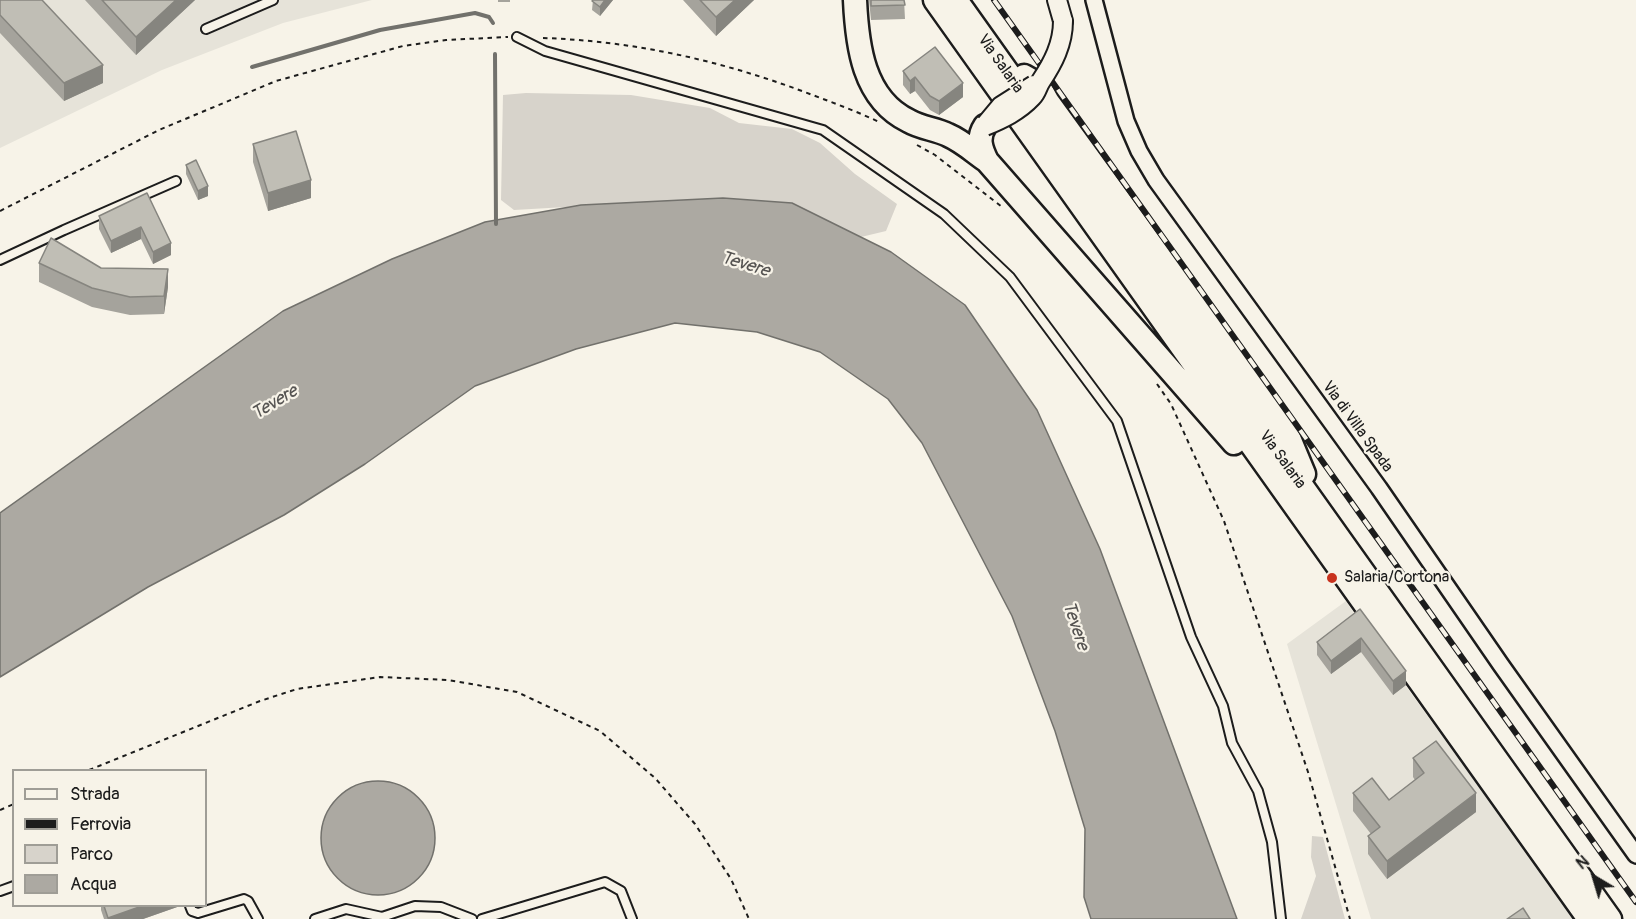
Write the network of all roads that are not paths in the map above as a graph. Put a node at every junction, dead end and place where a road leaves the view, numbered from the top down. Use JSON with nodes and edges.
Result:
{"nodes":[{"id":1,"x":273,"y":0,"type":"edge"},
{"id":2,"x":855,"y":0,"type":"edge"},
{"id":3,"x":935,"y":0,"type":"edge"},
{"id":4,"x":956,"y":0,"type":"edge"},
{"id":5,"x":969,"y":0,"type":"edge"},
{"id":6,"x":1094,"y":0,"type":"edge"},
{"id":7,"x":1062,"y":8,"type":"edge"},
{"id":8,"x":206,"y":29,"type":"dead end"},
{"id":9,"x":516,"y":37,"type":"road end"},
{"id":10,"x":1038,"y":84,"type":"junction"},
{"id":11,"x":985,"y":126,"type":"junction"},
{"id":12,"x":947,"y":134,"type":"junction"},
{"id":13,"x":987,"y":161,"type":"junction"},
{"id":14,"x":176,"y":182,"type":"dead end"},
{"id":15,"x":0,"y":260,"type":"edge"},
{"id":16,"x":1305,"y":521,"type":"junction"},
{"id":17,"x":1333,"y":531,"type":"junction"},
{"id":18,"x":1636,"y":855,"type":"edge"},
{"id":19,"x":190,"y":907,"type":"edge"},
{"id":20,"x":258,"y":919,"type":"edge"},
{"id":21,"x":315,"y":919,"type":"edge"},
{"id":22,"x":472,"y":919,"type":"edge"},
{"id":23,"x":482,"y":919,"type":"edge"},
{"id":24,"x":632,"y":919,"type":"edge"},
{"id":25,"x":1281,"y":919,"type":"edge"},
{"id":26,"x":1589,"y":919,"type":"edge"},
{"id":27,"x":1610,"y":919,"type":"edge"}],
"edges":[{"from":1,"to":8,"type":"lane"},
{"from":2,"to":12,"type":"main road"},
{"from":3,"to":16,"type":"main road","name":"Via Salaria"},
{"from":4,"to":17,"type":"main road","name":"Via Salaria"},
{"from":5,"to":10,"type":"main road"},
{"from":6,"to":18,"type":"street","name":"Via di Villa Spada"},
{"from":7,"to":10,"type":"street","bridge":true},
{"from":9,"to":25,"type":"lane"},
{"from":10,"to":11,"type":"street","bridge":true},
{"from":10,"to":17,"type":"main road"},
{"from":11,"to":12,"type":"main road"},
{"from":11,"to":13,"type":"main road"},
{"from":12,"to":13,"type":"main road"},
{"from":13,"to":16,"type":"main road"},
{"from":14,"to":15,"type":"lane"},
{"from":16,"to":26,"type":"main road","name":"Via Salaria"},
{"from":17,"to":27,"type":"main road","name":"Via Salaria"},
{"from":19,"to":20,"type":"lane"},
{"from":21,"to":22,"type":"lane"},
{"from":23,"to":24,"type":"lane"}]}
